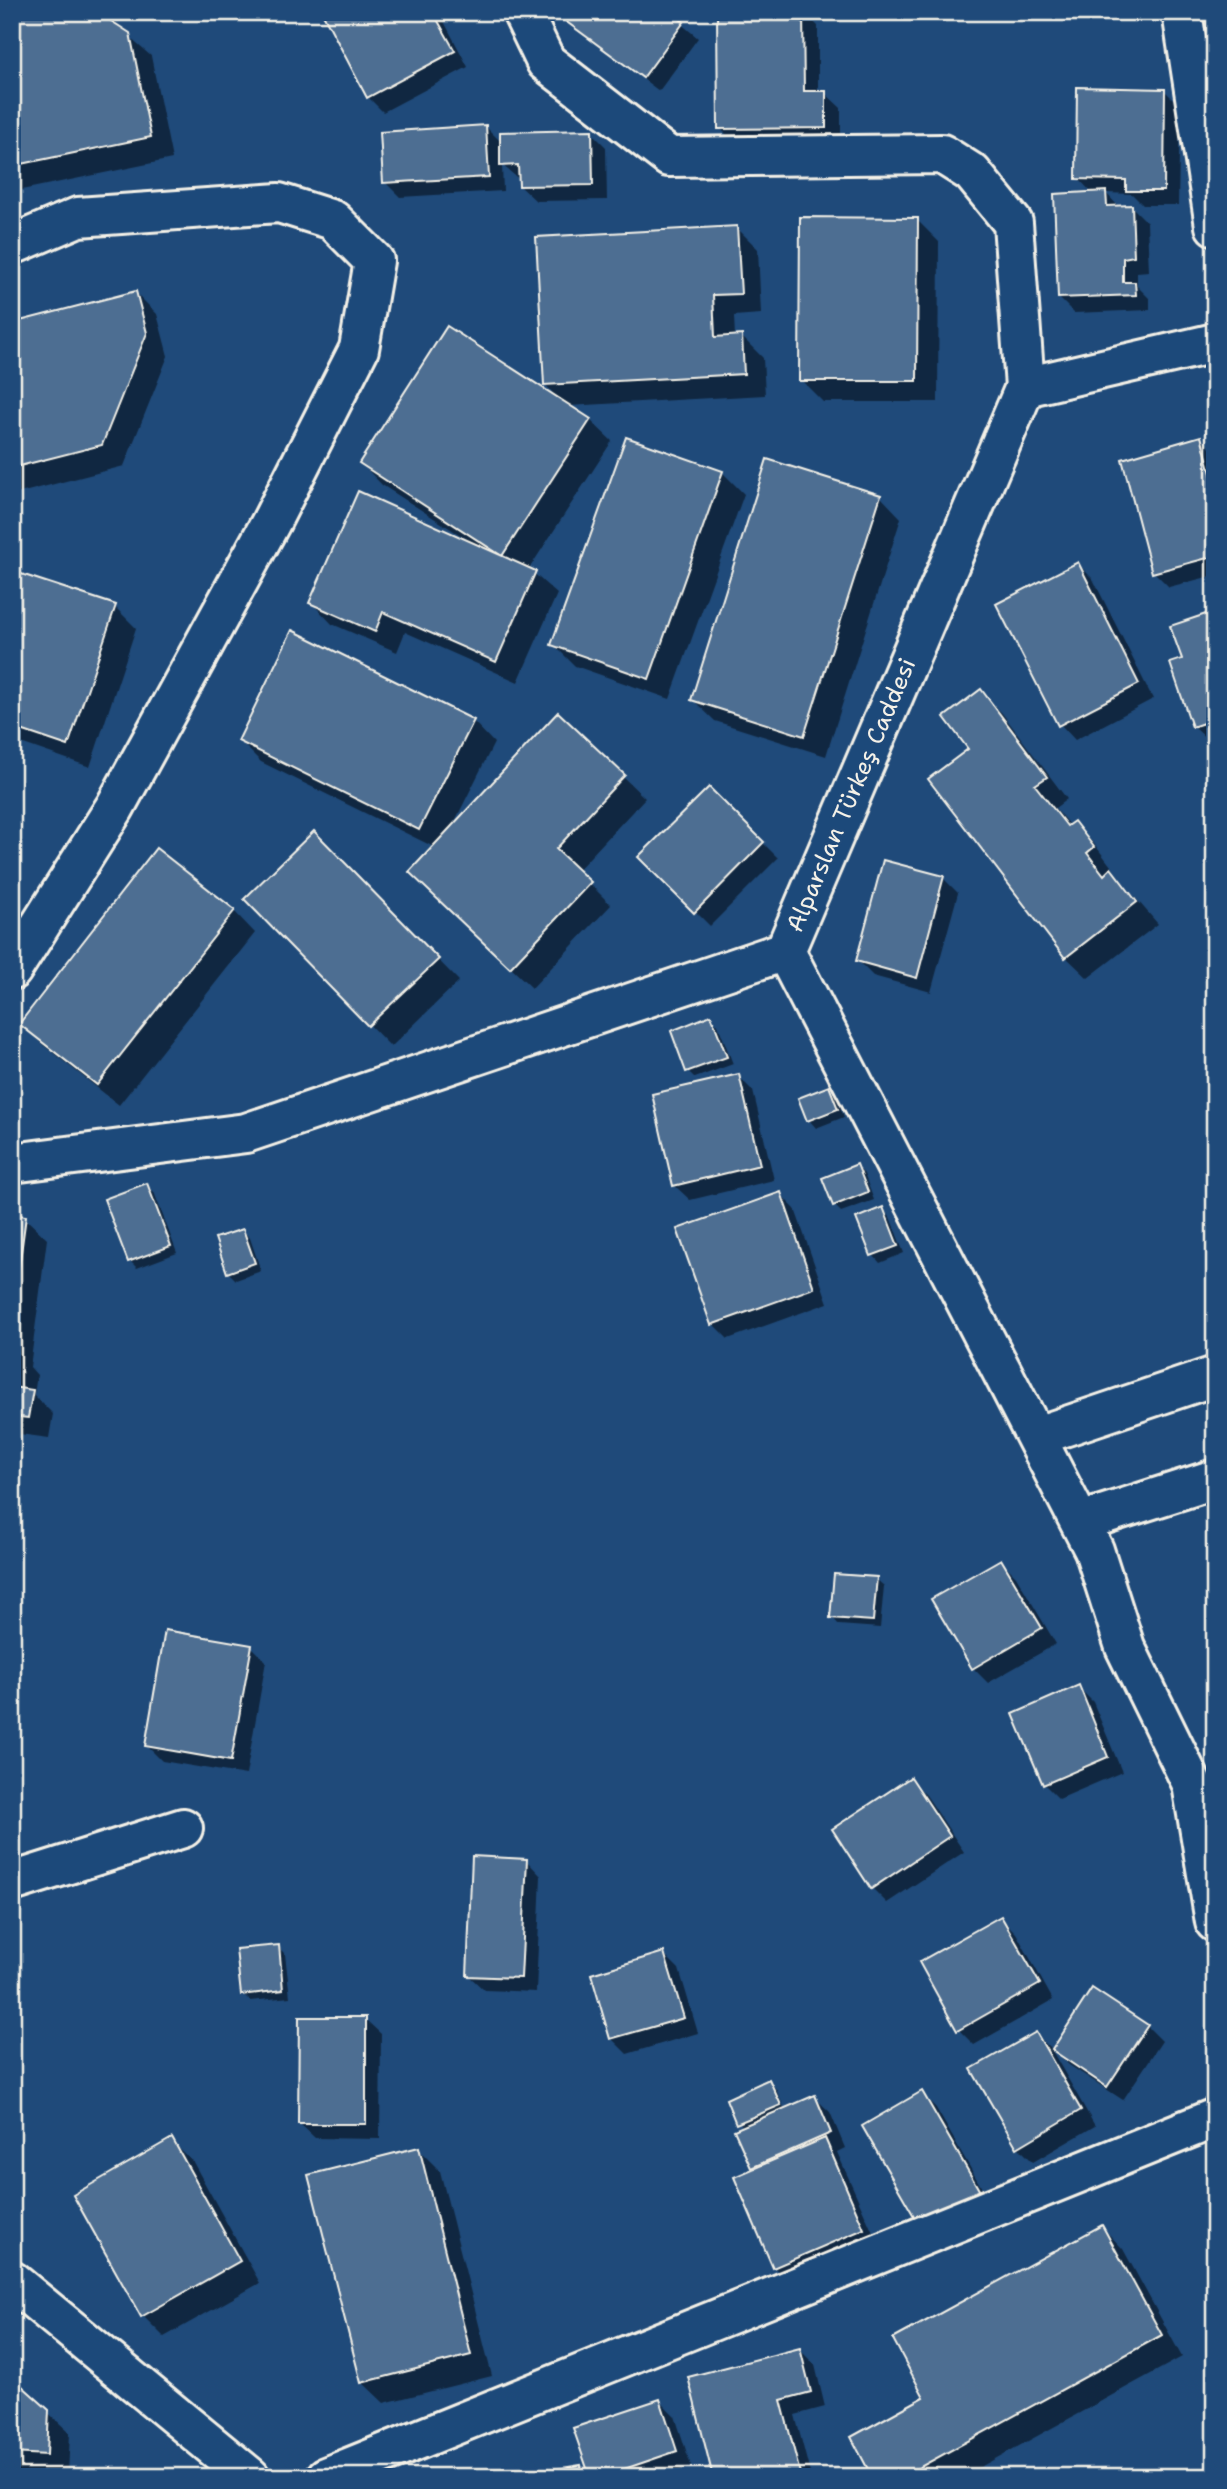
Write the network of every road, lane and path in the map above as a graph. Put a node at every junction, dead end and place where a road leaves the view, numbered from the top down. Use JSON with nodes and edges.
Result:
{"nodes":[{"id":1,"x":522,"y":12,"type":"edge"},
{"id":2,"x":1182,"y":12,"type":"edge"},
{"id":3,"x":1215,"y":226,"type":"edge"},
{"id":4,"x":12,"y":245,"type":"edge"},
{"id":5,"x":1215,"y":344,"type":"edge"},
{"id":6,"x":1026,"y":387,"type":"junction"},
{"id":7,"x":785,"y":951,"type":"junction"},
{"id":8,"x":12,"y":970,"type":"edge"},
{"id":9,"x":12,"y":1163,"type":"edge"},
{"id":10,"x":1215,"y":1376,"type":"edge"},
{"id":11,"x":1037,"y":1436,"type":"junction"},
{"id":12,"x":1215,"y":1479,"type":"edge"},
{"id":13,"x":1080,"y":1522,"type":"junction"},
{"id":14,"x":183,"y":1828,"type":"dead end"},
{"id":15,"x":12,"y":1882,"type":"edge"},
{"id":16,"x":1215,"y":1922,"type":"edge"},
{"id":17,"x":1215,"y":2118,"type":"edge"},
{"id":18,"x":12,"y":2281,"type":"edge"},
{"id":19,"x":250,"y":2477,"type":"edge"},
{"id":20,"x":326,"y":2477,"type":"edge"}],
"edges":[{"from":1,"to":6,"type":"street"},
{"from":2,"to":3,"type":"street"},
{"from":4,"to":8,"type":"street"},
{"from":5,"to":6,"type":"street"},
{"from":6,"to":7,"type":"street","name":"Alparslan Türkeş Caddesi"},
{"from":7,"to":9,"type":"street","name":"Alparslan Türkeş Caddesi"},
{"from":7,"to":11,"type":"street"},
{"from":10,"to":11,"type":"street"},
{"from":11,"to":13,"type":"street"},
{"from":12,"to":13,"type":"street"},
{"from":13,"to":16,"type":"street"},
{"from":14,"to":15,"type":"street"},
{"from":17,"to":20,"type":"street"},
{"from":18,"to":19,"type":"street"}]}
